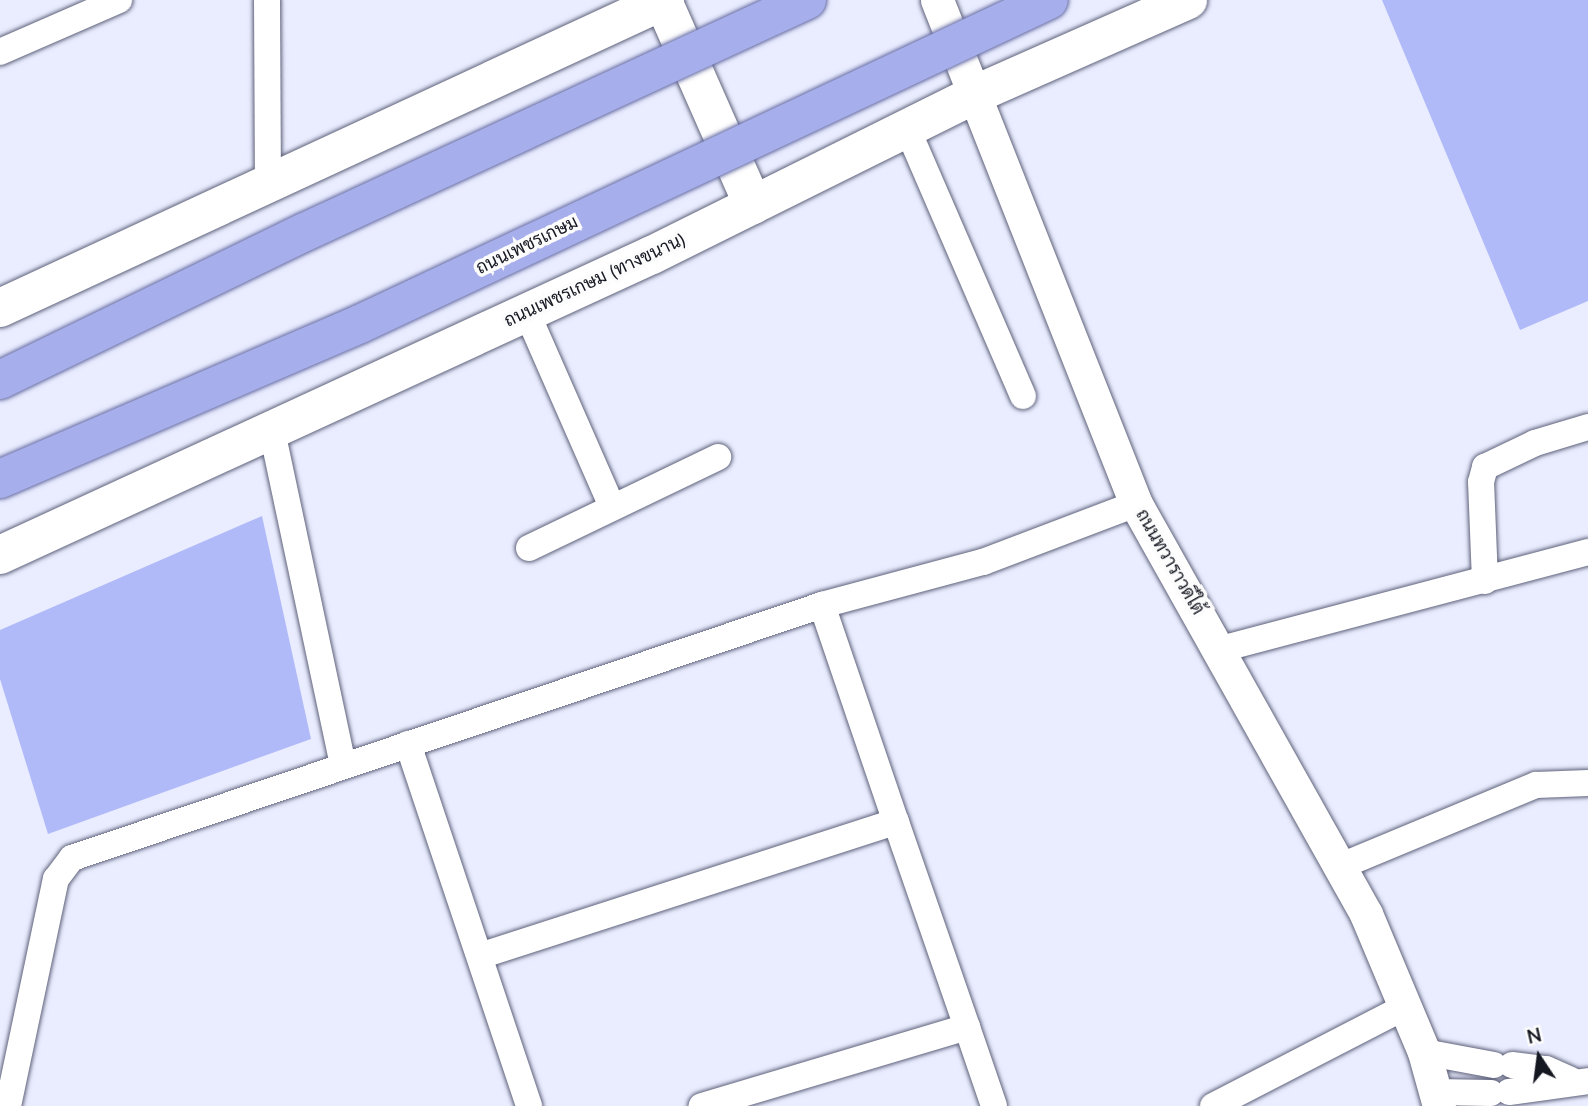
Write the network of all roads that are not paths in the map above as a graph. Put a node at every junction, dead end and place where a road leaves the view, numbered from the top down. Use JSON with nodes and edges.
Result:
{"nodes":[{"id":1,"x":119,"y":0,"type":"edge"},
{"id":2,"x":267,"y":0,"type":"edge"},
{"id":3,"x":664,"y":0,"type":"edge"},
{"id":4,"x":807,"y":0,"type":"edge"},
{"id":5,"x":937,"y":0,"type":"edge"},
{"id":6,"x":1049,"y":0,"type":"edge"},
{"id":7,"x":1188,"y":0,"type":"edge"},
{"id":8,"x":0,"y":52,"type":"edge"},
{"id":9,"x":976,"y":94,"type":"junction"},
{"id":10,"x":907,"y":128,"type":"junction"},
{"id":11,"x":268,"y":181,"type":"junction"},
{"id":12,"x":753,"y":205,"type":"junction"},
{"id":13,"x":0,"y":308,"type":"edge"},
{"id":14,"x":527,"y":313,"type":"junction"},
{"id":15,"x":0,"y":380,"type":"edge"},
{"id":16,"x":1023,"y":396,"type":"dead end"},
{"id":17,"x":1588,"y":426,"type":"edge"},
{"id":18,"x":272,"y":431,"type":"junction"},
{"id":19,"x":718,"y":457,"type":"dead end"},
{"id":20,"x":0,"y":479,"type":"edge"},
{"id":21,"x":1136,"y":505,"type":"junction"},
{"id":22,"x":612,"y":507,"type":"junction"},
{"id":23,"x":529,"y":548,"type":"dead end"},
{"id":24,"x":1588,"y":552,"type":"edge"},
{"id":25,"x":0,"y":555,"type":"edge"},
{"id":26,"x":1485,"y":581,"type":"junction"},
{"id":27,"x":822,"y":606,"type":"junction"},
{"id":28,"x":1221,"y":649,"type":"junction"},
{"id":29,"x":408,"y":744,"type":"junction"},
{"id":30,"x":343,"y":766,"type":"junction"},
{"id":31,"x":1588,"y":783,"type":"edge"},
{"id":32,"x":896,"y":822,"type":"junction"},
{"id":33,"x":1341,"y":866,"type":"junction"},
{"id":34,"x":480,"y":956,"type":"junction"},
{"id":35,"x":1405,"y":1007,"type":"junction"},
{"id":36,"x":967,"y":1027,"type":"junction"},
{"id":37,"x":1424,"y":1052,"type":"junction"},
{"id":38,"x":1580,"y":1080,"type":"edge"},
{"id":39,"x":1438,"y":1099,"type":"edge"},
{"id":40,"x":8,"y":1106,"type":"edge"},
{"id":41,"x":529,"y":1106,"type":"edge"},
{"id":42,"x":702,"y":1106,"type":"edge"},
{"id":43,"x":994,"y":1106,"type":"edge"},
{"id":44,"x":1213,"y":1106,"type":"edge"}],
"edges":[{"from":1,"to":8,"type":"street"},
{"from":2,"to":11,"type":"street"},
{"from":3,"to":11,"type":"main road"},
{"from":3,"to":12,"type":"main road"},
{"from":4,"to":15,"type":"highway","bridge":true},
{"from":5,"to":9,"type":"street","name":"ถนนทวาราวดีใต้"},
{"from":6,"to":20,"type":"highway","name":"ถนนเพชรเกษม","bridge":true},
{"from":7,"to":9,"type":"main road","name":"ถนนเพชรเกษม (ทางขนาน)"},
{"from":9,"to":10,"type":"main road","name":"ถนนเพชรเกษม (ทางขนาน)"},
{"from":9,"to":21,"type":"street","name":"ถนนทวาราวดีใต้"},
{"from":10,"to":12,"type":"main road","name":"ถนนเพชรเกษม (ทางขนาน)"},
{"from":10,"to":16,"type":"street"},
{"from":11,"to":13,"type":"main road"},
{"from":12,"to":14,"type":"main road","name":"ถนนเพชรเกษม (ทางขนาน)"},
{"from":14,"to":18,"type":"main road","name":"ถนนเพชรเกษม (ทางขนาน)"},
{"from":14,"to":22,"type":"street"},
{"from":17,"to":26,"type":"street"},
{"from":18,"to":25,"type":"main road","name":"ถนนเพชรเกษม (ทางขนาน)"},
{"from":18,"to":30,"type":"street"},
{"from":19,"to":22,"type":"street"},
{"from":21,"to":27,"type":"street"},
{"from":21,"to":28,"type":"street","name":"ถนนทวาราวดีใต้"},
{"from":22,"to":23,"type":"street"},
{"from":24,"to":26,"type":"street"},
{"from":26,"to":28,"type":"street"},
{"from":27,"to":29,"type":"street"},
{"from":27,"to":32,"type":"street"},
{"from":28,"to":33,"type":"street","name":"ถนนทวาราวดีใต้"},
{"from":29,"to":30,"type":"street"},
{"from":29,"to":34,"type":"street"},
{"from":30,"to":40,"type":"street"},
{"from":31,"to":33,"type":"street"},
{"from":32,"to":34,"type":"street"},
{"from":32,"to":36,"type":"street"},
{"from":33,"to":35,"type":"street","name":"ถนนทวาราวดีใต้"},
{"from":34,"to":41,"type":"street"},
{"from":35,"to":37,"type":"street","name":"ถนนทวาราวดีใต้"},
{"from":35,"to":44,"type":"street"},
{"from":36,"to":42,"type":"street"},
{"from":36,"to":43,"type":"street"},
{"from":37,"to":38,"type":"street"},
{"from":37,"to":39,"type":"street","name":"ถนนทวาราวดีใต้"},
{"from":38,"to":39,"type":"street"}]}
